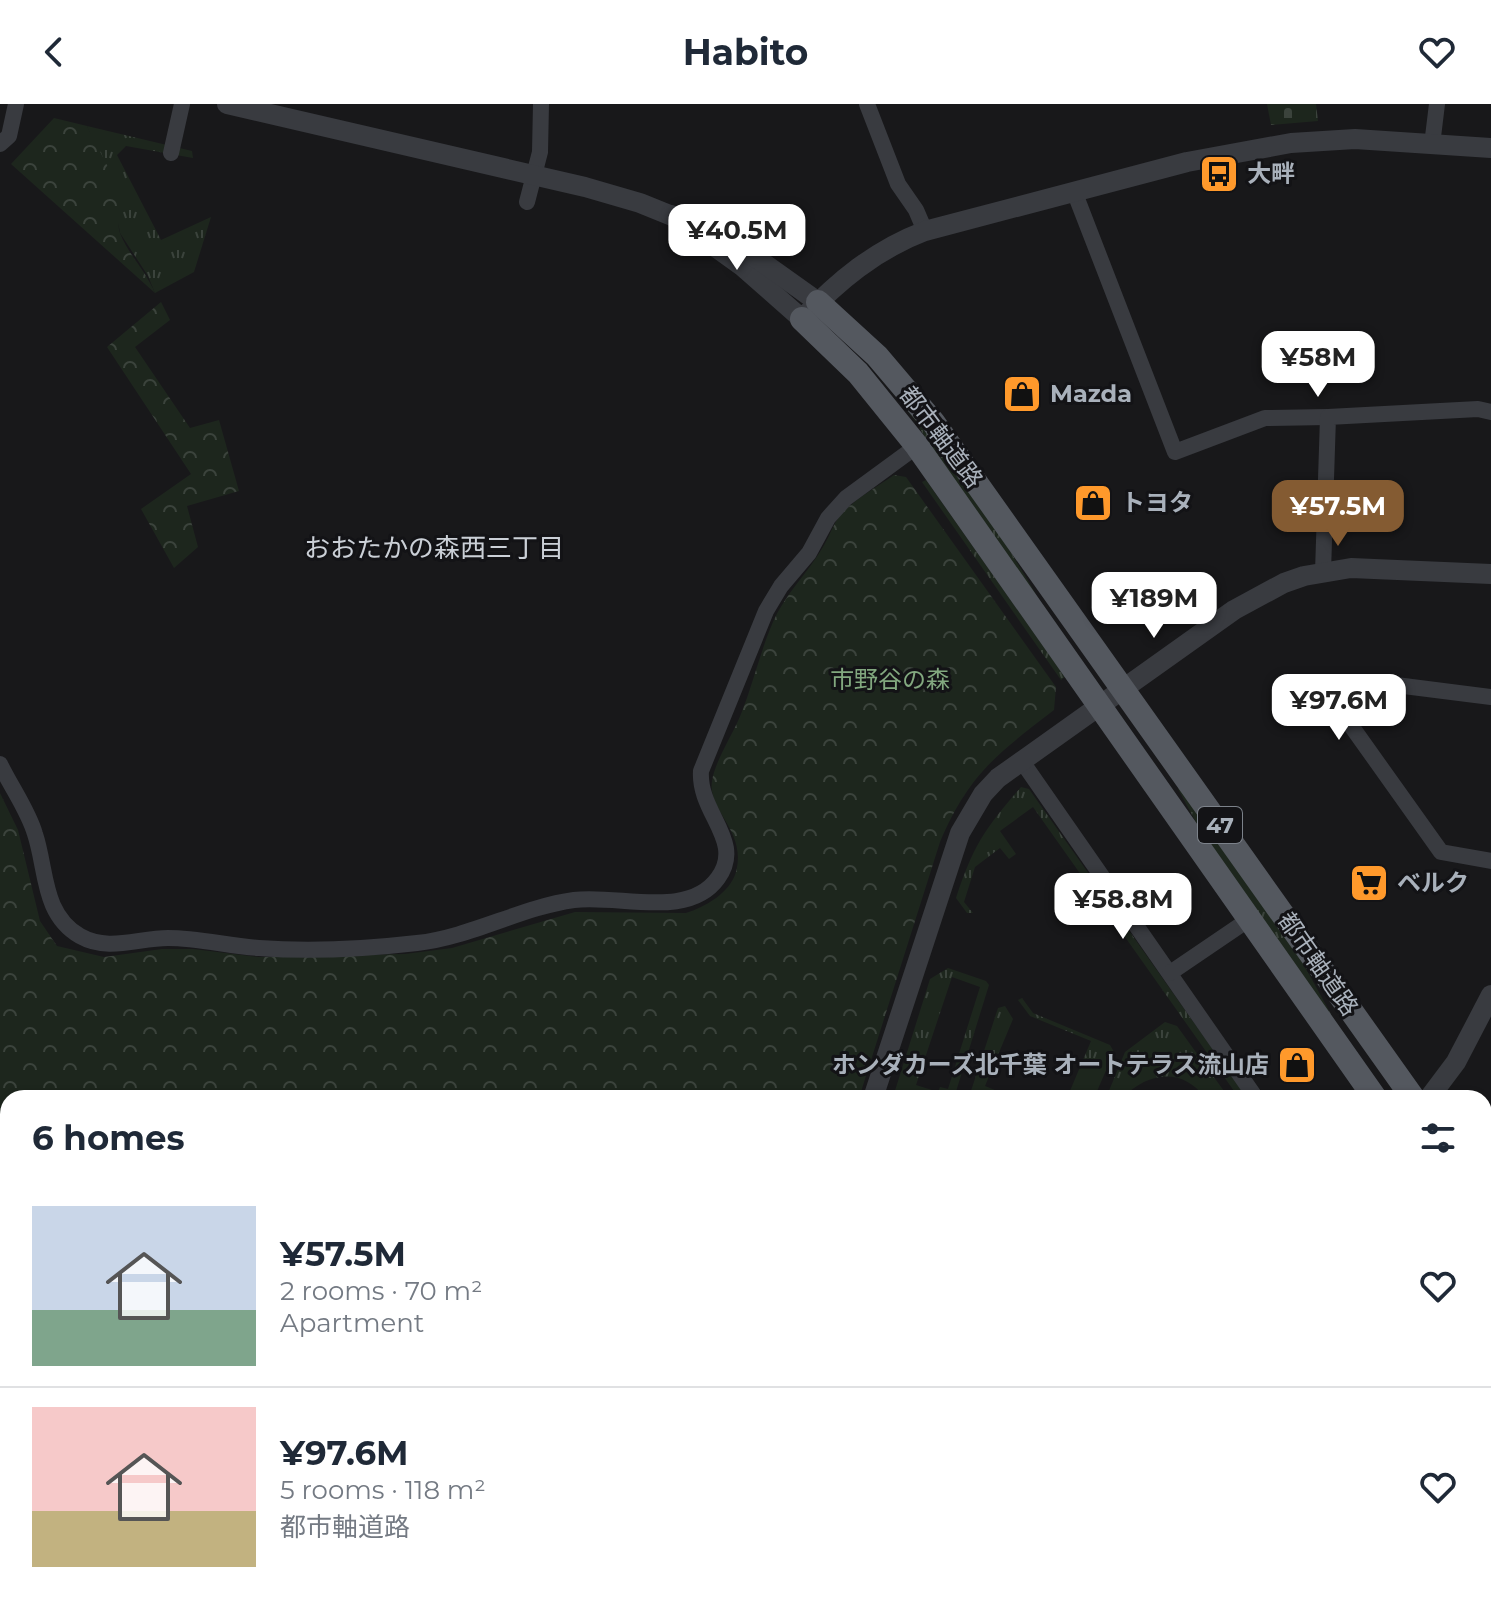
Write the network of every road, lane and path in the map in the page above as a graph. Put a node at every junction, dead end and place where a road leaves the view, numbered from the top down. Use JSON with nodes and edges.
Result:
{"nodes":[{"id":1,"x":16,"y":104,"type":"edge"},
{"id":2,"x":182,"y":104,"type":"edge"},
{"id":3,"x":227,"y":104,"type":"edge"},
{"id":4,"x":541,"y":104,"type":"edge"},
{"id":5,"x":867,"y":104,"type":"edge"},
{"id":6,"x":1437,"y":104,"type":"edge"},
{"id":7,"x":0,"y":144,"type":"edge"},
{"id":8,"x":1432,"y":145,"type":"junction"},
{"id":9,"x":1491,"y":148,"type":"edge"},
{"id":10,"x":171,"y":153,"type":"dead end"},
{"id":11,"x":536,"y":176,"type":"junction"},
{"id":12,"x":1074,"y":191,"type":"junction"},
{"id":13,"x":527,"y":202,"type":"dead end"},
{"id":14,"x":925,"y":231,"type":"junction"},
{"id":15,"x":810,"y":311,"type":"junction"},
{"id":16,"x":1491,"y":412,"type":"edge"},
{"id":17,"x":1328,"y":417,"type":"junction"},
{"id":18,"x":917,"y":446,"type":"junction"},
{"id":19,"x":1323,"y":572,"type":"junction"},
{"id":20,"x":1491,"y":574,"type":"edge"},
{"id":21,"x":1122,"y":689,"type":"junction"},
{"id":22,"x":1491,"y":697,"type":"edge"},
{"id":23,"x":1099,"y":705,"type":"junction"},
{"id":24,"x":1021,"y":760,"type":"junction"},
{"id":25,"x":0,"y":764,"type":"edge"},
{"id":26,"x":1491,"y":861,"type":"edge"},
{"id":27,"x":1248,"y":920,"type":"junction"},
{"id":28,"x":1170,"y":973,"type":"junction"},
{"id":29,"x":1491,"y":995,"type":"edge"},
{"id":30,"x":876,"y":1090,"type":"edge"},
{"id":31,"x":1250,"y":1090,"type":"edge"},
{"id":32,"x":1369,"y":1090,"type":"edge"},
{"id":33,"x":1407,"y":1090,"type":"edge"},
{"id":34,"x":1435,"y":1090,"type":"edge"}],
"edges":[{"from":1,"to":7,"type":"street"},
{"from":2,"to":10,"type":"street"},
{"from":3,"to":11,"type":"street","name":"都市軸道路"},
{"from":4,"to":11,"type":"street"},
{"from":5,"to":14,"type":"street"},
{"from":6,"to":8,"type":"street"},
{"from":8,"to":9,"type":"street"},
{"from":8,"to":12,"type":"street"},
{"from":11,"to":13,"type":"street"},
{"from":11,"to":15,"type":"street","name":"都市軸道路"},
{"from":12,"to":14,"type":"street"},
{"from":12,"to":17,"type":"street"},
{"from":14,"to":15,"type":"street"},
{"from":15,"to":18,"type":"main road","name":"都市軸道路","number":"47"},
{"from":15,"to":21,"type":"main road","name":"都市軸道路","number":"47"},
{"from":16,"to":17,"type":"street"},
{"from":17,"to":19,"type":"street"},
{"from":18,"to":23,"type":"main road","name":"都市軸道路","number":"47"},
{"from":18,"to":25,"type":"street"},
{"from":19,"to":20,"type":"street"},
{"from":19,"to":21,"type":"street"},
{"from":21,"to":23,"type":"street"},
{"from":21,"to":33,"type":"main road","name":"都市軸道路","number":"47"},
{"from":22,"to":26,"type":"street"},
{"from":23,"to":24,"type":"street"},
{"from":23,"to":27,"type":"main road","name":"都市軸道路","number":"47"},
{"from":24,"to":28,"type":"street"},
{"from":24,"to":30,"type":"street"},
{"from":27,"to":28,"type":"street"},
{"from":27,"to":32,"type":"main road","name":"都市軸道路","number":"47"},
{"from":28,"to":31,"type":"street"},
{"from":29,"to":34,"type":"street"}]}
